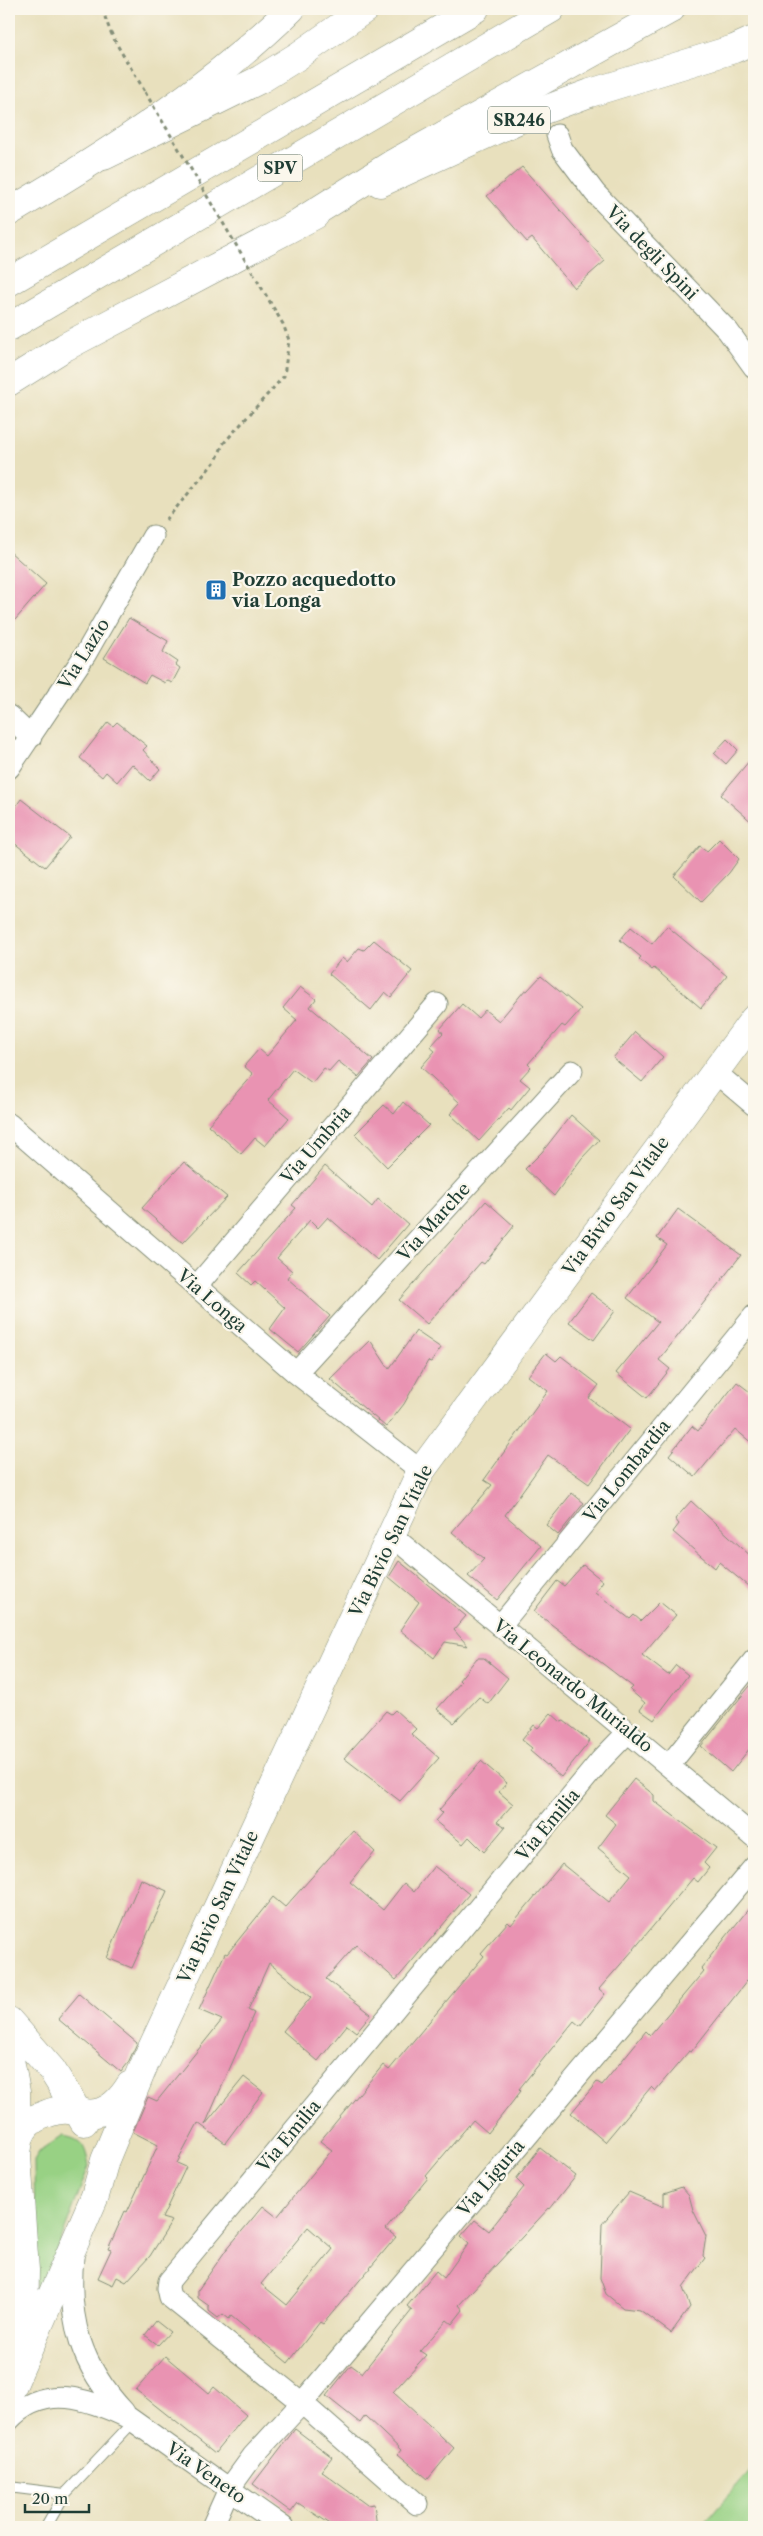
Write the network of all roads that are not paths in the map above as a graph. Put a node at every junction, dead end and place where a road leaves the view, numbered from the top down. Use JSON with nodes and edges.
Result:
{"nodes":[{"id":1,"x":291,"y":9,"type":"edge"},
{"id":2,"x":365,"y":9,"type":"edge"},
{"id":3,"x":475,"y":9,"type":"edge"},
{"id":4,"x":551,"y":9,"type":"edge"},
{"id":5,"x":671,"y":9,"type":"edge"},
{"id":6,"x":754,"y":40,"type":"edge"},
{"id":7,"x":557,"y":135,"type":"dead end"},
{"id":8,"x":104,"y":156,"type":"junction"},
{"id":9,"x":9,"y":212,"type":"edge"},
{"id":10,"x":293,"y":226,"type":"junction"},
{"id":11,"x":9,"y":282,"type":"edge"},
{"id":12,"x":9,"y":327,"type":"edge"},
{"id":13,"x":754,"y":367,"type":"edge"},
{"id":14,"x":9,"y":382,"type":"edge"},
{"id":15,"x":153,"y":536,"type":"road end"},
{"id":16,"x":9,"y":716,"type":"edge"},
{"id":17,"x":31,"y":736,"type":"junction"},
{"id":18,"x":9,"y":768,"type":"edge"},
{"id":19,"x":437,"y":1004,"type":"dead end"},
{"id":20,"x":754,"y":1019,"type":"edge"},
{"id":21,"x":572,"y":1071,"type":"dead end"},
{"id":22,"x":715,"y":1072,"type":"junction"},
{"id":23,"x":754,"y":1105,"type":"edge"},
{"id":24,"x":9,"y":1124,"type":"edge"},
{"id":25,"x":196,"y":1287,"type":"junction"},
{"id":26,"x":754,"y":1316,"type":"edge"},
{"id":27,"x":296,"y":1373,"type":"junction"},
{"id":28,"x":422,"y":1471,"type":"junction"},
{"id":29,"x":391,"y":1535,"type":"junction"},
{"id":30,"x":500,"y":1626,"type":"junction"},
{"id":31,"x":754,"y":1660,"type":"edge"},
{"id":32,"x":627,"y":1733,"type":"junction"},
{"id":33,"x":670,"y":1764,"type":"junction"},
{"id":34,"x":754,"y":1837,"type":"edge"},
{"id":35,"x":754,"y":1867,"type":"edge"},
{"id":36,"x":9,"y":2021,"type":"edge"},
{"id":37,"x":9,"y":2054,"type":"edge"},
{"id":38,"x":145,"y":2063,"type":"junction"},
{"id":39,"x":77,"y":2111,"type":"junction"},
{"id":40,"x":17,"y":2157,"type":"junction"},
{"id":41,"x":104,"y":2160,"type":"junction"},
{"id":42,"x":74,"y":2246,"type":"junction"},
{"id":43,"x":9,"y":2382,"type":"edge"},
{"id":44,"x":9,"y":2394,"type":"edge"},
{"id":45,"x":302,"y":2403,"type":"junction"},
{"id":46,"x":131,"y":2419,"type":"junction"},
{"id":47,"x":9,"y":2420,"type":"edge"},
{"id":48,"x":9,"y":2487,"type":"edge"},
{"id":49,"x":229,"y":2489,"type":"junction"},
{"id":50,"x":65,"y":2494,"type":"junction"},
{"id":51,"x":417,"y":2504,"type":"dead end"},
{"id":52,"x":46,"y":2527,"type":"edge"},
{"id":53,"x":212,"y":2527,"type":"edge"},
{"id":54,"x":284,"y":2527,"type":"edge"}],
"edges":[{"from":1,"to":8,"type":"main road"},
{"from":2,"to":8,"type":"main road"},
{"from":3,"to":11,"type":"main road","number":"SPV"},
{"from":4,"to":12,"type":"main road","number":"SPV"},
{"from":5,"to":10,"type":"main road"},
{"from":6,"to":10,"type":"main road","number":"SR246"},
{"from":7,"to":13,"type":"street","name":"Via degli Spini"},
{"from":8,"to":9,"type":"main road"},
{"from":10,"to":14,"type":"main road"},
{"from":15,"to":17,"type":"street","name":"Via Lazio"},
{"from":16,"to":17,"type":"street"},
{"from":17,"to":18,"type":"street","name":"Via Lazio"},
{"from":19,"to":25,"type":"street","name":"Via Umbria"},
{"from":20,"to":22,"type":"main road","name":"Via Bivio San Vitale"},
{"from":21,"to":27,"type":"street","name":"Via Marche"},
{"from":22,"to":23,"type":"street"},
{"from":22,"to":28,"type":"main road","name":"Via Bivio San Vitale"},
{"from":24,"to":25,"type":"street","name":"Via Longa"},
{"from":25,"to":27,"type":"street","name":"Via Longa"},
{"from":26,"to":30,"type":"street","name":"Via Lombardia"},
{"from":27,"to":28,"type":"street","name":"Via Longa"},
{"from":28,"to":29,"type":"main road","name":"Via Bivio San Vitale"},
{"from":29,"to":30,"type":"street","name":"Via Leonardo Murialdo"},
{"from":29,"to":38,"type":"main road","name":"Via Bivio San Vitale"},
{"from":30,"to":32,"type":"street","name":"Via Leonardo Murialdo"},
{"from":31,"to":33,"type":"street"},
{"from":32,"to":33,"type":"street","name":"Via Leonardo Murialdo"},
{"from":32,"to":45,"type":"street","name":"Via Emilia"},
{"from":33,"to":34,"type":"street","name":"Via Leonardo Murialdo"},
{"from":35,"to":45,"type":"street","name":"Via Liguria"},
{"from":36,"to":39,"type":"main road"},
{"from":37,"to":40,"type":"main road"},
{"from":38,"to":39,"type":"main road","name":"Via Bivio San Vitale"},
{"from":38,"to":41,"type":"main road","name":"Via Bivio San Vitale"},
{"from":39,"to":40,"type":"main road","name":"Via Bivio San Vitale"},
{"from":39,"to":41,"type":"main road"},
{"from":40,"to":43,"type":"main road","name":"Via Bivio San Vitale"},
{"from":41,"to":42,"type":"main road","name":"Via Bivio San Vitale"},
{"from":42,"to":44,"type":"main road","name":"Via Bivio San Vitale"},
{"from":42,"to":46,"type":"street","name":"Via Veneto"},
{"from":45,"to":49,"type":"street","name":"Via Liguria"},
{"from":45,"to":51,"type":"street","name":"Via Emilia"},
{"from":46,"to":47,"type":"street","name":"Via Veneto"},
{"from":46,"to":49,"type":"street","name":"Via Veneto"},
{"from":46,"to":50,"type":"lane"},
{"from":48,"to":50,"type":"lane"},
{"from":49,"to":53,"type":"street","name":"Via Liguria"},
{"from":49,"to":54,"type":"street","name":"Via Veneto"},
{"from":50,"to":52,"type":"lane"}]}
